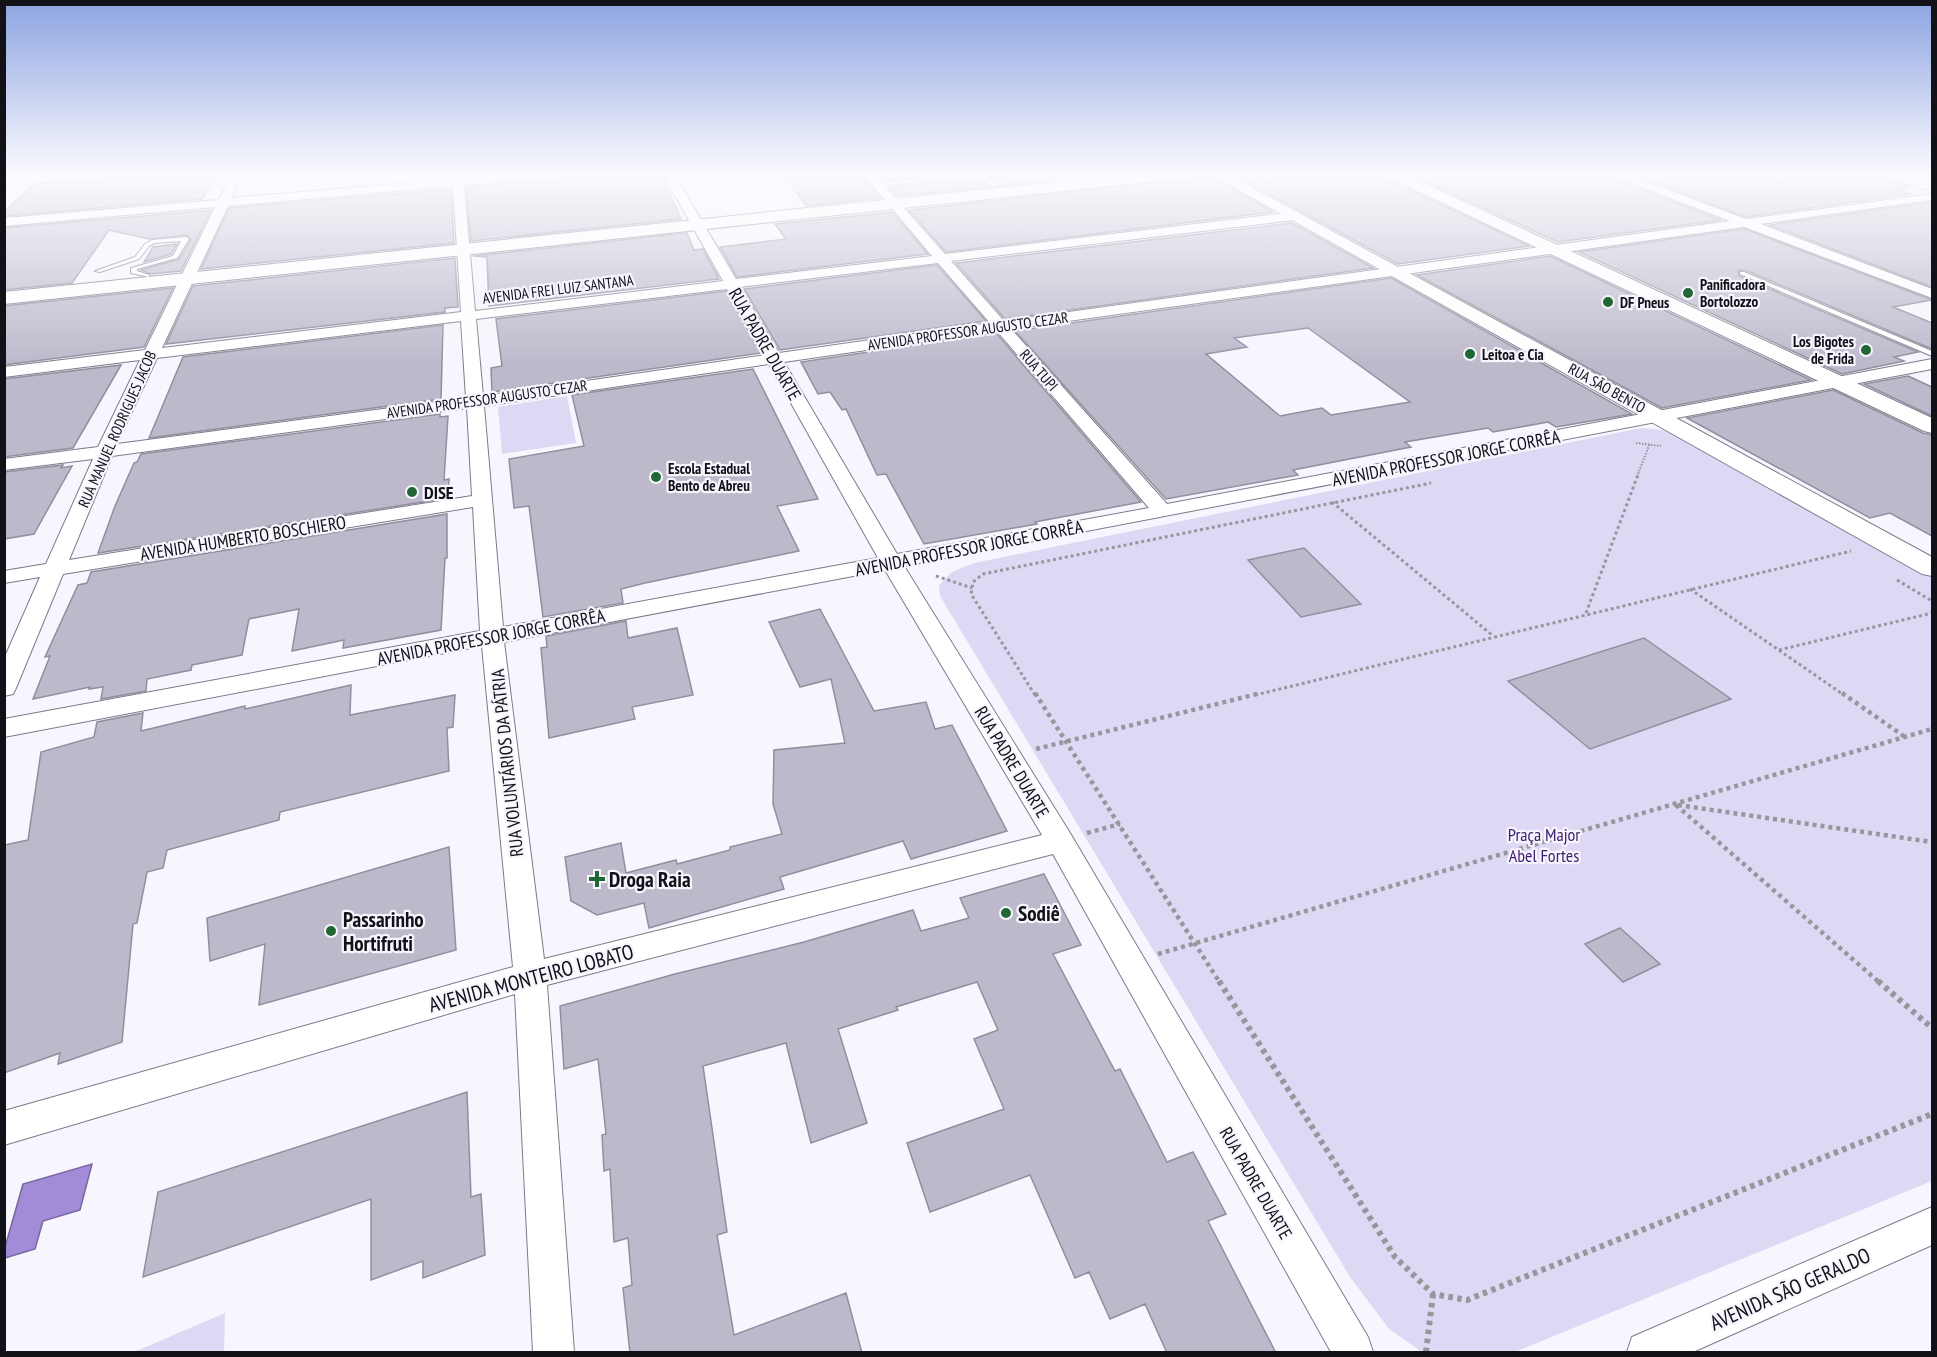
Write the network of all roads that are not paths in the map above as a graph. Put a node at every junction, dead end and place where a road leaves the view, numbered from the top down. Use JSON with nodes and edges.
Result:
{"nodes":[{"id":1,"x":207,"y":237,"type":"edge"},
{"id":2,"x":463,"y":237,"type":"edge"},
{"id":3,"x":547,"y":237,"type":"edge"},
{"id":4,"x":703,"y":237,"type":"edge"},
{"id":5,"x":923,"y":237,"type":"edge"},
{"id":6,"x":1123,"y":237,"type":"edge"},
{"id":7,"x":1333,"y":237,"type":"edge"},
{"id":8,"x":1527,"y":237,"type":"edge"},
{"id":9,"x":1645,"y":237,"type":"edge"},
{"id":10,"x":1784,"y":237,"type":"edge"},
{"id":11,"x":464,"y":246,"type":"junction"},
{"id":12,"x":1554,"y":250,"type":"junction"},
{"id":13,"x":942,"y":260,"type":"junction"},
{"id":14,"x":98,"y":271,"type":"dead end"},
{"id":15,"x":1397,"y":272,"type":"junction"},
{"id":16,"x":1742,"y":273,"type":"dead end"},
{"id":17,"x":190,"y":274,"type":"junction"},
{"id":18,"x":147,"y":276,"type":"junction"},
{"id":19,"x":732,"y":285,"type":"junction"},
{"id":20,"x":4,"y":290,"type":"edge"},
{"id":21,"x":1932,"y":294,"type":"edge"},
{"id":22,"x":4,"y":298,"type":"edge"},
{"id":23,"x":468,"y":316,"type":"junction"},
{"id":24,"x":1000,"y":326,"type":"junction"},
{"id":25,"x":1932,"y":354,"type":"edge"},
{"id":26,"x":149,"y":355,"type":"junction"},
{"id":27,"x":774,"y":358,"type":"junction"},
{"id":28,"x":1932,"y":364,"type":"edge"},
{"id":29,"x":4,"y":372,"type":"edge"},
{"id":30,"x":1838,"y":382,"type":"junction"},
{"id":31,"x":474,"y":402,"type":"junction"},
{"id":32,"x":1660,"y":417,"type":"junction"},
{"id":33,"x":1932,"y":426,"type":"edge"},
{"id":34,"x":105,"y":451,"type":"junction"},
{"id":35,"x":4,"y":465,"type":"edge"},
{"id":36,"x":481,"y":500,"type":"junction"},
{"id":37,"x":1162,"y":511,"type":"junction"},
{"id":38,"x":892,"y":562,"type":"junction"},
{"id":39,"x":56,"y":568,"type":"junction"},
{"id":40,"x":1932,"y":568,"type":"edge"},
{"id":41,"x":4,"y":577,"type":"edge"},
{"id":42,"x":492,"y":636,"type":"junction"},
{"id":43,"x":4,"y":688,"type":"edge"},
{"id":44,"x":4,"y":728,"type":"edge"},
{"id":45,"x":1060,"y":841,"type":"junction"},
{"id":46,"x":530,"y":976,"type":"junction"},
{"id":47,"x":4,"y":1128,"type":"edge"},
{"id":48,"x":1932,"y":1226,"type":"edge"},
{"id":49,"x":553,"y":1353,"type":"edge"},
{"id":50,"x":1353,"y":1353,"type":"edge"},
{"id":51,"x":1647,"y":1353,"type":"edge"}],
"edges":[{"from":1,"to":17,"type":"street","name":"RUA MANUEL RODRIGUES JACOB"},
{"from":2,"to":11,"type":"street","name":"RUA VOLUNTÁRIOS DA PÁTRIA"},
{"from":3,"to":11,"type":"main road"},
{"from":4,"to":19,"type":"street","name":"RUA PADRE DUARTE"},
{"from":5,"to":13,"type":"street","name":"RUA TUPI"},
{"from":6,"to":13,"type":"street","name":"AVENIDA FREI LUIZ SANTANA"},
{"from":7,"to":15,"type":"street","name":"RUA SÃO BENTO"},
{"from":8,"to":12,"type":"street"},
{"from":9,"to":12,"type":"street","name":"AVENIDA PROFESSOR AUGUSTO CEZAR"},
{"from":10,"to":21,"type":"street"},
{"from":11,"to":17,"type":"main road"},
{"from":11,"to":23,"type":"street","name":"RUA VOLUNTÁRIOS DA PÁTRIA"},
{"from":12,"to":15,"type":"street","name":"AVENIDA PROFESSOR AUGUSTO CEZAR"},
{"from":12,"to":30,"type":"street"},
{"from":13,"to":19,"type":"street","name":"AVENIDA FREI LUIZ SANTANA"},
{"from":13,"to":24,"type":"street","name":"RUA TUPI"},
{"from":14,"to":18,"type":"lane"},
{"from":15,"to":24,"type":"street","name":"AVENIDA PROFESSOR AUGUSTO CEZAR"},
{"from":15,"to":32,"type":"street","name":"RUA SÃO BENTO"},
{"from":16,"to":25,"type":"lane"},
{"from":17,"to":18,"type":"main road"},
{"from":17,"to":22,"type":"main road"},
{"from":17,"to":26,"type":"street","name":"RUA MANUEL RODRIGUES JACOB"},
{"from":18,"to":20,"type":"main road"},
{"from":19,"to":23,"type":"street","name":"AVENIDA FREI LUIZ SANTANA"},
{"from":19,"to":27,"type":"street","name":"RUA PADRE DUARTE"},
{"from":23,"to":26,"type":"street","name":"AVENIDA FREI LUIZ SANTANA"},
{"from":23,"to":31,"type":"street","name":"RUA VOLUNTÁRIOS DA PÁTRIA"},
{"from":24,"to":27,"type":"street","name":"AVENIDA PROFESSOR AUGUSTO CEZAR"},
{"from":24,"to":37,"type":"street","name":"RUA TUPI"},
{"from":26,"to":29,"type":"street","name":"AVENIDA FREI LUIZ SANTANA"},
{"from":26,"to":34,"type":"street","name":"RUA MANUEL RODRIGUES JACOB"},
{"from":27,"to":31,"type":"street","name":"AVENIDA PROFESSOR AUGUSTO CEZAR"},
{"from":27,"to":38,"type":"street","name":"RUA PADRE DUARTE"},
{"from":28,"to":30,"type":"street","name":"AVENIDA PROFESSOR JORGE CORRÊA"},
{"from":30,"to":32,"type":"street","name":"AVENIDA PROFESSOR JORGE CORRÊA"},
{"from":30,"to":33,"type":"street"},
{"from":31,"to":34,"type":"street","name":"AVENIDA PROFESSOR AUGUSTO CEZAR"},
{"from":31,"to":36,"type":"street","name":"RUA VOLUNTÁRIOS DA PÁTRIA"},
{"from":32,"to":37,"type":"street","name":"AVENIDA PROFESSOR JORGE CORRÊA"},
{"from":32,"to":40,"type":"street","name":"RUA SÃO BENTO"},
{"from":34,"to":35,"type":"street","name":"AVENIDA PROFESSOR AUGUSTO CEZAR"},
{"from":34,"to":39,"type":"street","name":"RUA MANUEL RODRIGUES JACOB"},
{"from":36,"to":39,"type":"street","name":"AVENIDA HUMBERTO BOSCHIERO"},
{"from":36,"to":42,"type":"street","name":"RUA VOLUNTÁRIOS DA PÁTRIA"},
{"from":37,"to":38,"type":"street","name":"AVENIDA PROFESSOR JORGE CORRÊA"},
{"from":38,"to":42,"type":"street","name":"AVENIDA PROFESSOR JORGE CORRÊA"},
{"from":38,"to":45,"type":"street","name":"RUA PADRE DUARTE"},
{"from":39,"to":41,"type":"street","name":"AVENIDA HUMBERTO BOSCHIERO"},
{"from":39,"to":43,"type":"street","name":"RUA MANUEL RODRIGUES JACOB"},
{"from":42,"to":44,"type":"street","name":"AVENIDA PROFESSOR JORGE CORRÊA"},
{"from":42,"to":46,"type":"street","name":"RUA VOLUNTÁRIOS DA PÁTRIA"},
{"from":45,"to":46,"type":"street","name":"AVENIDA MONTEIRO LOBATO"},
{"from":45,"to":50,"type":"street","name":"RUA PADRE DUARTE"},
{"from":46,"to":47,"type":"street","name":"AVENIDA MONTEIRO LOBATO"},
{"from":46,"to":49,"type":"street","name":"RUA VOLUNTÁRIOS DA PÁTRIA"},
{"from":48,"to":51,"type":"street","name":"AVENIDA SÃO GERALDO"}]}
